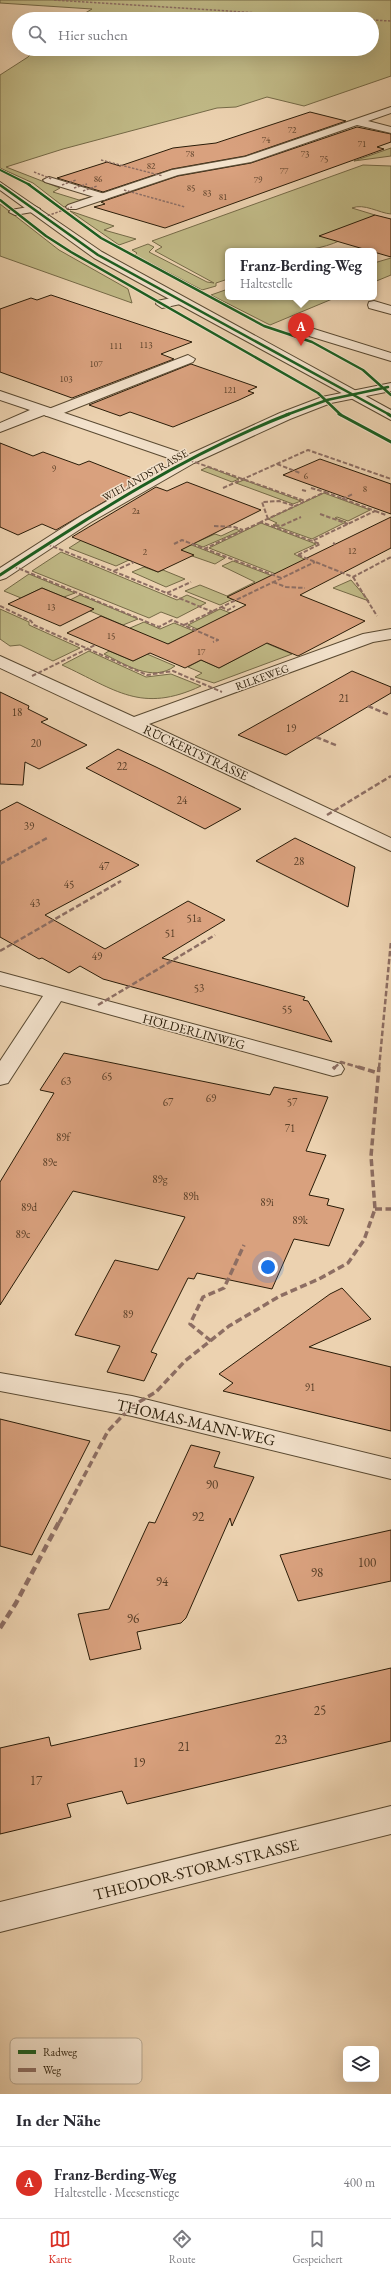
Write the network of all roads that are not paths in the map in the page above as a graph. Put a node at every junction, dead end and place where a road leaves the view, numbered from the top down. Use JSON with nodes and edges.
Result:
{"nodes":[{"id":1,"x":391,"y":110,"type":"edge"},
{"id":2,"x":356,"y":122,"type":"junction"},
{"id":3,"x":391,"y":130,"type":"edge"},
{"id":4,"x":49,"y":180,"type":"dead end"},
{"id":5,"x":0,"y":185,"type":"edge"},
{"id":6,"x":104,"y":197,"type":"junction"},
{"id":7,"x":72,"y":208,"type":"dead end"},
{"id":8,"x":34,"y":209,"type":"junction"},
{"id":9,"x":15,"y":212,"type":"dead end"},
{"id":10,"x":181,"y":300,"type":"junction"},
{"id":11,"x":162,"y":304,"type":"dead end"},
{"id":12,"x":374,"y":305,"type":"dead end"},
{"id":13,"x":391,"y":310,"type":"edge"},
{"id":14,"x":314,"y":333,"type":"dead end"},
{"id":15,"x":391,"y":357,"type":"edge"},
{"id":16,"x":188,"y":359,"type":"dead end"},
{"id":17,"x":391,"y":386,"type":"edge"},
{"id":18,"x":354,"y":394,"type":"junction"},
{"id":19,"x":0,"y":395,"type":"edge"},
{"id":20,"x":47,"y":412,"type":"junction"},
{"id":21,"x":391,"y":416,"type":"edge"},
{"id":22,"x":0,"y":428,"type":"edge"},
{"id":23,"x":189,"y":460,"type":"junction"},
{"id":24,"x":0,"y":575,"type":"edge"},
{"id":25,"x":391,"y":634,"type":"edge"},
{"id":26,"x":0,"y":661,"type":"edge"},
{"id":27,"x":135,"y":723,"type":"junction"},
{"id":28,"x":391,"y":845,"type":"edge"},
{"id":29,"x":0,"y":978,"type":"edge"},
{"id":30,"x":55,"y":994,"type":"junction"},
{"id":31,"x":333,"y":1069,"type":"dead end"},
{"id":32,"x":0,"y":1078,"type":"edge"},
{"id":33,"x":0,"y":1382,"type":"edge"},
{"id":34,"x":391,"y":1469,"type":"edge"},
{"id":35,"x":391,"y":1820,"type":"edge"},
{"id":36,"x":0,"y":1917,"type":"edge"}],
"edges":[{"from":1,"to":2,"type":"street"},
{"from":2,"to":3,"type":"street"},
{"from":2,"to":6,"type":"street"},
{"from":4,"to":6,"type":"street"},
{"from":5,"to":8,"type":"street"},
{"from":6,"to":7,"type":"street"},
{"from":8,"to":9,"type":"street"},
{"from":8,"to":10,"type":"street"},
{"from":10,"to":11,"type":"street"},
{"from":10,"to":18,"type":"street"},
{"from":12,"to":13,"type":"street"},
{"from":14,"to":15,"type":"street"},
{"from":16,"to":20,"type":"street"},
{"from":17,"to":18,"type":"street","name":"WIELANDSTRASSE"},
{"from":18,"to":21,"type":"street"},
{"from":18,"to":23,"type":"street","name":"WIELANDSTRASSE"},
{"from":19,"to":20,"type":"street","name":"WIELANDSTRASSE"},
{"from":20,"to":22,"type":"street"},
{"from":20,"to":23,"type":"street","name":"WIELANDSTRASSE"},
{"from":23,"to":24,"type":"street","name":"WIELANDSTRASSE"},
{"from":25,"to":27,"type":"street","name":"RILKEWEG"},
{"from":26,"to":27,"type":"street","name":"RÜCKERTSTRASSE"},
{"from":27,"to":28,"type":"street","name":"RÜCKERTSTRASSE"},
{"from":29,"to":30,"type":"street","name":"HÖLDERLINWEG"},
{"from":30,"to":31,"type":"street","name":"HÖLDERLINWEG"},
{"from":30,"to":32,"type":"street"},
{"from":33,"to":34,"type":"street","name":"THOMAS-MANN-WEG"},
{"from":35,"to":36,"type":"street","name":"THEODOR-STORM-STRASSE"}]}
